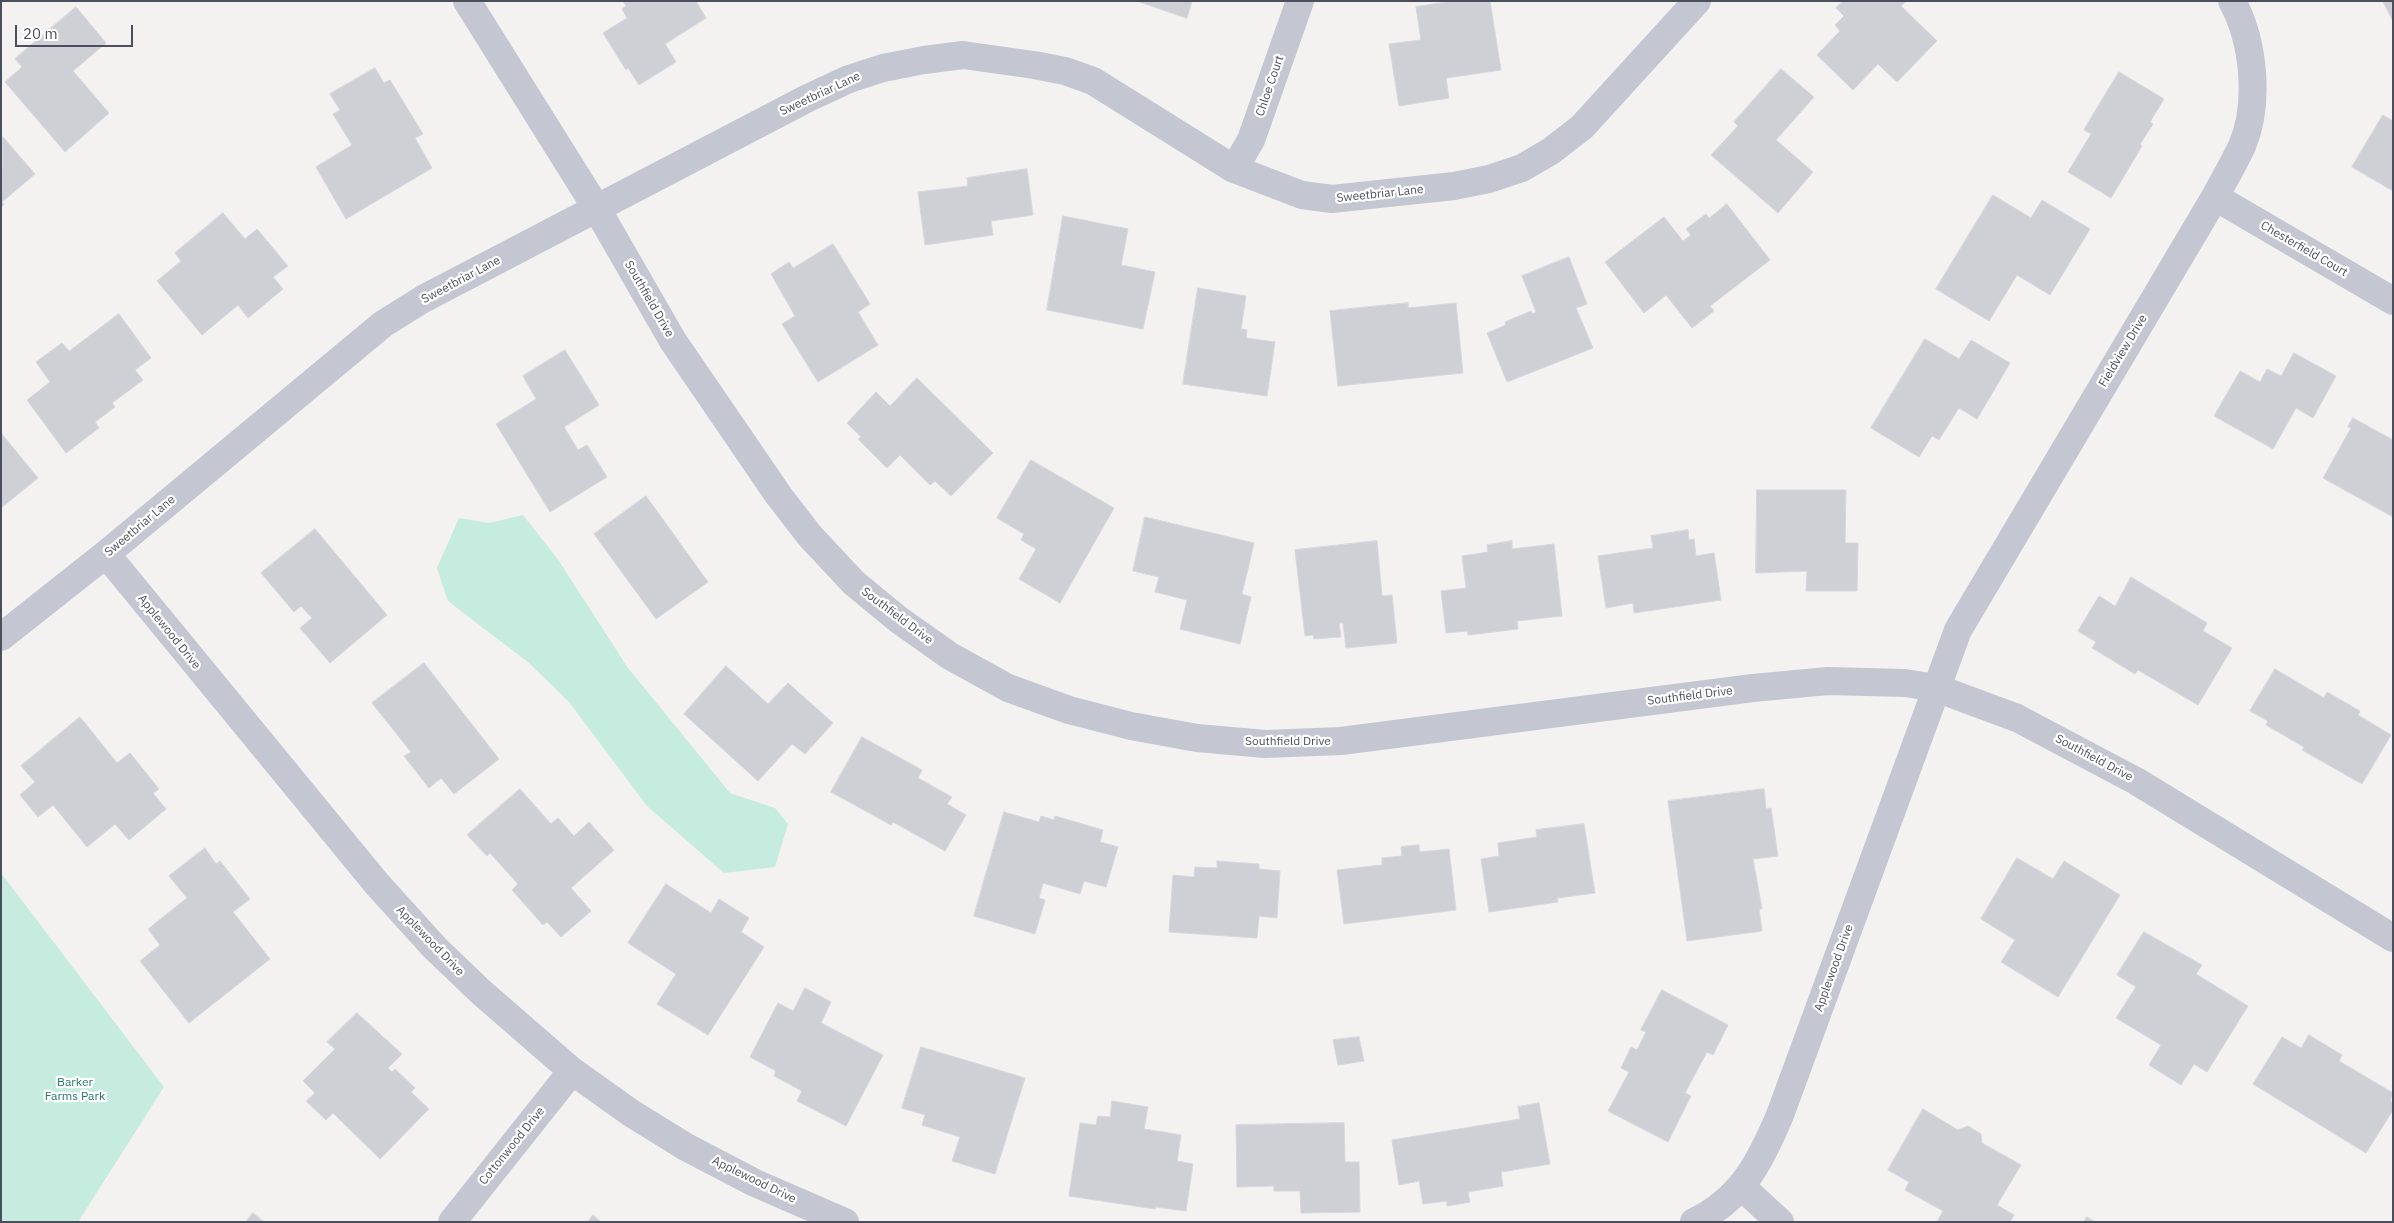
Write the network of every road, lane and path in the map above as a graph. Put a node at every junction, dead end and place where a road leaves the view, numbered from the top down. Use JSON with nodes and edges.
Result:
{"nodes":[{"id":1,"x":467,"y":1,"type":"edge"},
{"id":2,"x":1300,"y":1,"type":"edge"},
{"id":3,"x":1697,"y":1,"type":"edge"},
{"id":4,"x":2232,"y":1,"type":"edge"},
{"id":5,"x":1234,"y":169,"type":"junction"},
{"id":6,"x":2215,"y":197,"type":"junction"},
{"id":7,"x":597,"y":209,"type":"junction"},
{"id":8,"x":2393,"y":302,"type":"edge"},
{"id":9,"x":106,"y":554,"type":"junction"},
{"id":10,"x":1,"y":637,"type":"edge"},
{"id":11,"x":1936,"y":688,"type":"junction"},
{"id":12,"x":2393,"y":938,"type":"edge"},
{"id":13,"x":572,"y":1071,"type":"junction"},
{"id":14,"x":1742,"y":1187,"type":"junction"},
{"id":15,"x":452,"y":1222,"type":"edge"},
{"id":16,"x":845,"y":1222,"type":"edge"},
{"id":17,"x":1694,"y":1222,"type":"edge"},
{"id":18,"x":1780,"y":1222,"type":"edge"}],
"edges":[{"from":1,"to":7,"type":"street","name":"Southfield Drive"},
{"from":2,"to":5,"type":"street","name":"Chloe Court"},
{"from":3,"to":5,"type":"street","name":"Sweetbriar Lane"},
{"from":4,"to":6,"type":"street","name":"Fieldview Drive"},
{"from":5,"to":7,"type":"street","name":"Sweetbriar Lane"},
{"from":6,"to":8,"type":"street","name":"Chesterfield Court"},
{"from":6,"to":11,"type":"street","name":"Fieldview Drive"},
{"from":7,"to":9,"type":"street","name":"Sweetbriar Lane"},
{"from":7,"to":11,"type":"street","name":"Southfield Drive"},
{"from":9,"to":10,"type":"street","name":"Sweetbriar Lane"},
{"from":9,"to":13,"type":"street","name":"Applewood Drive"},
{"from":11,"to":12,"type":"street","name":"Southfield Drive"},
{"from":11,"to":14,"type":"street","name":"Applewood Drive"},
{"from":13,"to":15,"type":"street","name":"Cottonwood Drive"},
{"from":13,"to":16,"type":"street","name":"Applewood Drive"},
{"from":14,"to":17,"type":"street","name":"Applewood Drive"},
{"from":14,"to":18,"type":"street"}]}
